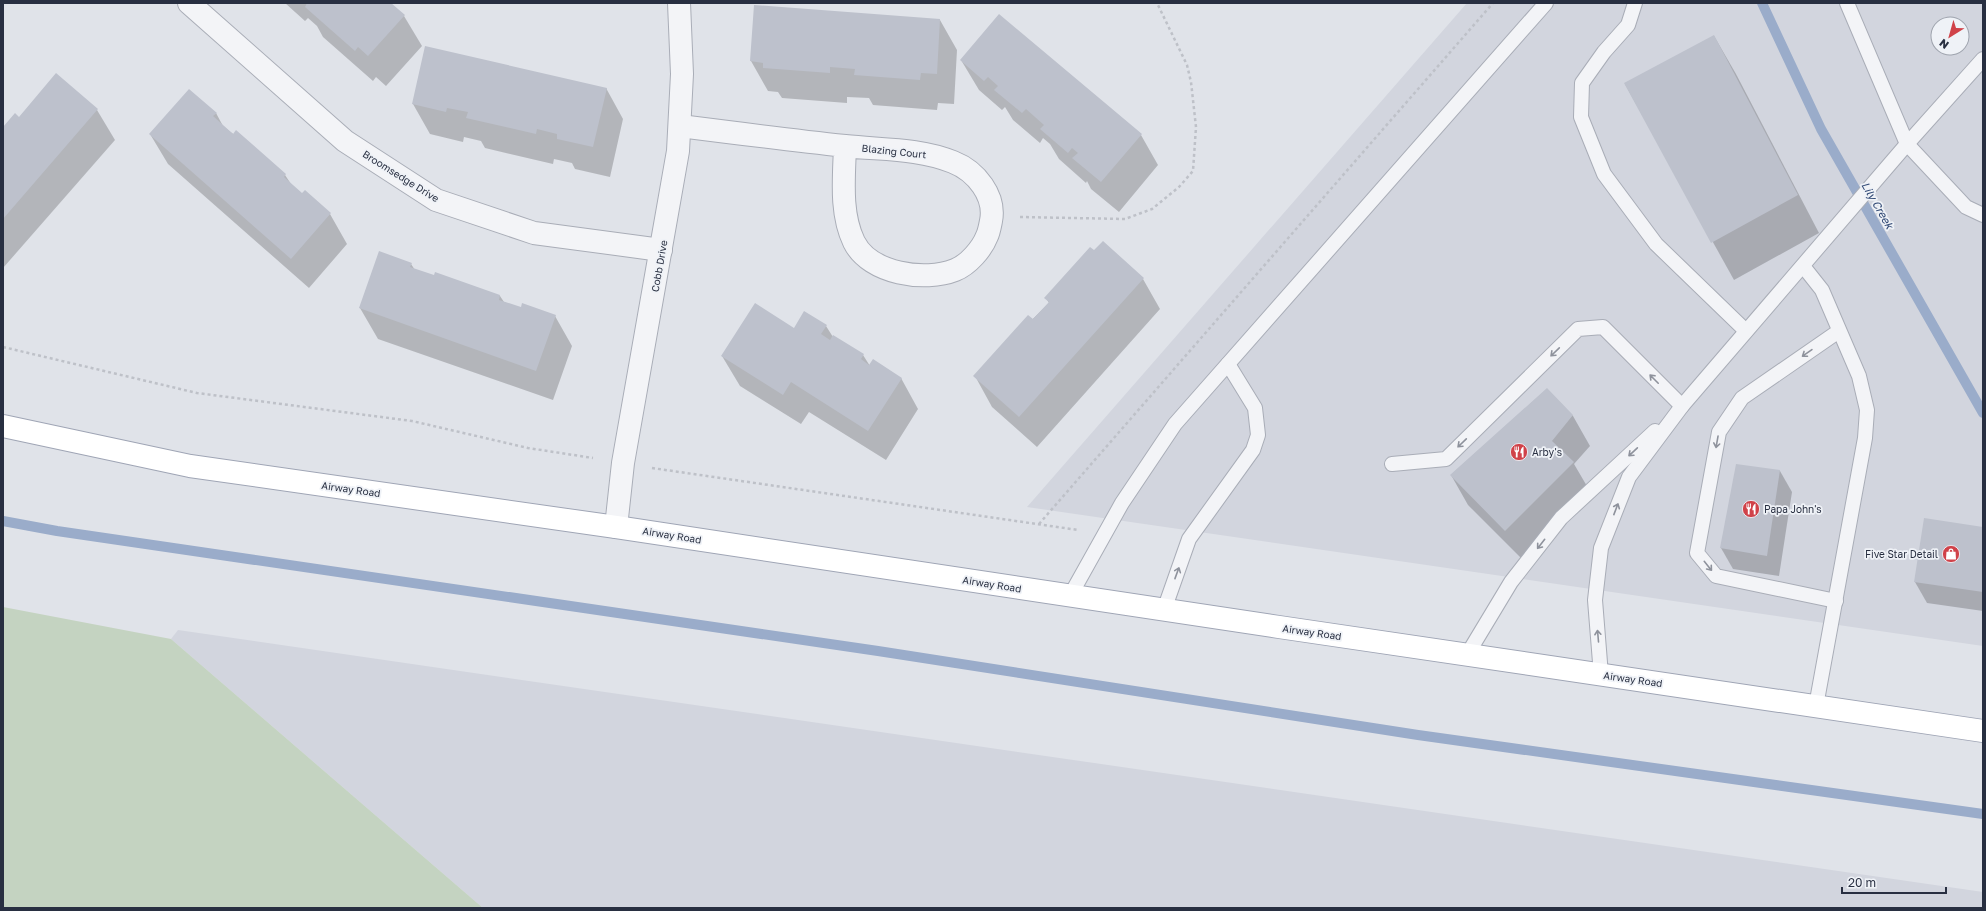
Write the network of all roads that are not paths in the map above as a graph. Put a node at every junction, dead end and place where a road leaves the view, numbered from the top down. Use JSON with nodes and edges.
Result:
{"nodes":[{"id":1,"x":189,"y":3,"type":"edge"},
{"id":2,"x":679,"y":3,"type":"edge"},
{"id":3,"x":1546,"y":3,"type":"edge"},
{"id":4,"x":1635,"y":3,"type":"edge"},
{"id":5,"x":1846,"y":3,"type":"edge"},
{"id":6,"x":1983,"y":59,"type":"edge"},
{"id":7,"x":680,"y":126,"type":"junction"},
{"id":8,"x":1907,"y":144,"type":"junction"},
{"id":9,"x":845,"y":146,"type":"junction"},
{"id":10,"x":1983,"y":215,"type":"edge"},
{"id":11,"x":661,"y":250,"type":"junction"},
{"id":12,"x":1803,"y":266,"type":"junction"},
{"id":13,"x":1839,"y":331,"type":"junction"},
{"id":14,"x":1746,"y":332,"type":"junction"},
{"id":15,"x":1228,"y":364,"type":"junction"},
{"id":16,"x":1682,"y":406,"type":"junction"},
{"id":17,"x":3,"y":426,"type":"edge"},
{"id":18,"x":1392,"y":464,"type":"dead end"},
{"id":19,"x":616,"y":526,"type":"junction"},
{"id":20,"x":1070,"y":596,"type":"junction"},
{"id":21,"x":1836,"y":601,"type":"junction"},
{"id":22,"x":1164,"y":610,"type":"junction"},
{"id":23,"x":1467,"y":655,"type":"junction"},
{"id":24,"x":1601,"y":675,"type":"junction"},
{"id":25,"x":1816,"y":706,"type":"junction"},
{"id":26,"x":1983,"y":731,"type":"edge"}],
"edges":[{"from":1,"to":11,"type":"street","name":"Broomsedge Drive"},
{"from":2,"to":7,"type":"street","name":"Cobb Drive"},
{"from":3,"to":15,"type":"lane"},
{"from":4,"to":14,"type":"lane"},
{"from":5,"to":8,"type":"lane"},
{"from":6,"to":8,"type":"lane"},
{"from":7,"to":9,"type":"street","name":"Blazing Court"},
{"from":7,"to":11,"type":"street","name":"Cobb Drive"},
{"from":8,"to":10,"type":"lane"},
{"from":8,"to":12,"type":"lane"},
{"from":9,"to":9,"type":"street","name":"Blazing Court"},
{"from":11,"to":19,"type":"street","name":"Cobb Drive"},
{"from":12,"to":13,"type":"lane"},
{"from":12,"to":14,"type":"lane"},
{"from":13,"to":21,"type":"lane"},
{"from":13,"to":21,"type":"lane","one_way":true},
{"from":14,"to":16,"type":"lane"},
{"from":15,"to":20,"type":"lane"},
{"from":22,"to":15,"type":"lane","one_way":true},
{"from":16,"to":18,"type":"lane","one_way":true},
{"from":16,"to":23,"type":"lane","one_way":true},
{"from":24,"to":16,"type":"lane","one_way":true},
{"from":17,"to":19,"type":"main road","name":"Airway Road"},
{"from":19,"to":20,"type":"main road","name":"Airway Road"},
{"from":20,"to":22,"type":"main road","name":"Airway Road"},
{"from":21,"to":25,"type":"lane"},
{"from":22,"to":23,"type":"main road","name":"Airway Road"},
{"from":23,"to":24,"type":"main road","name":"Airway Road"},
{"from":24,"to":25,"type":"main road","name":"Airway Road"},
{"from":25,"to":26,"type":"main road","name":"Airway Road"}]}
